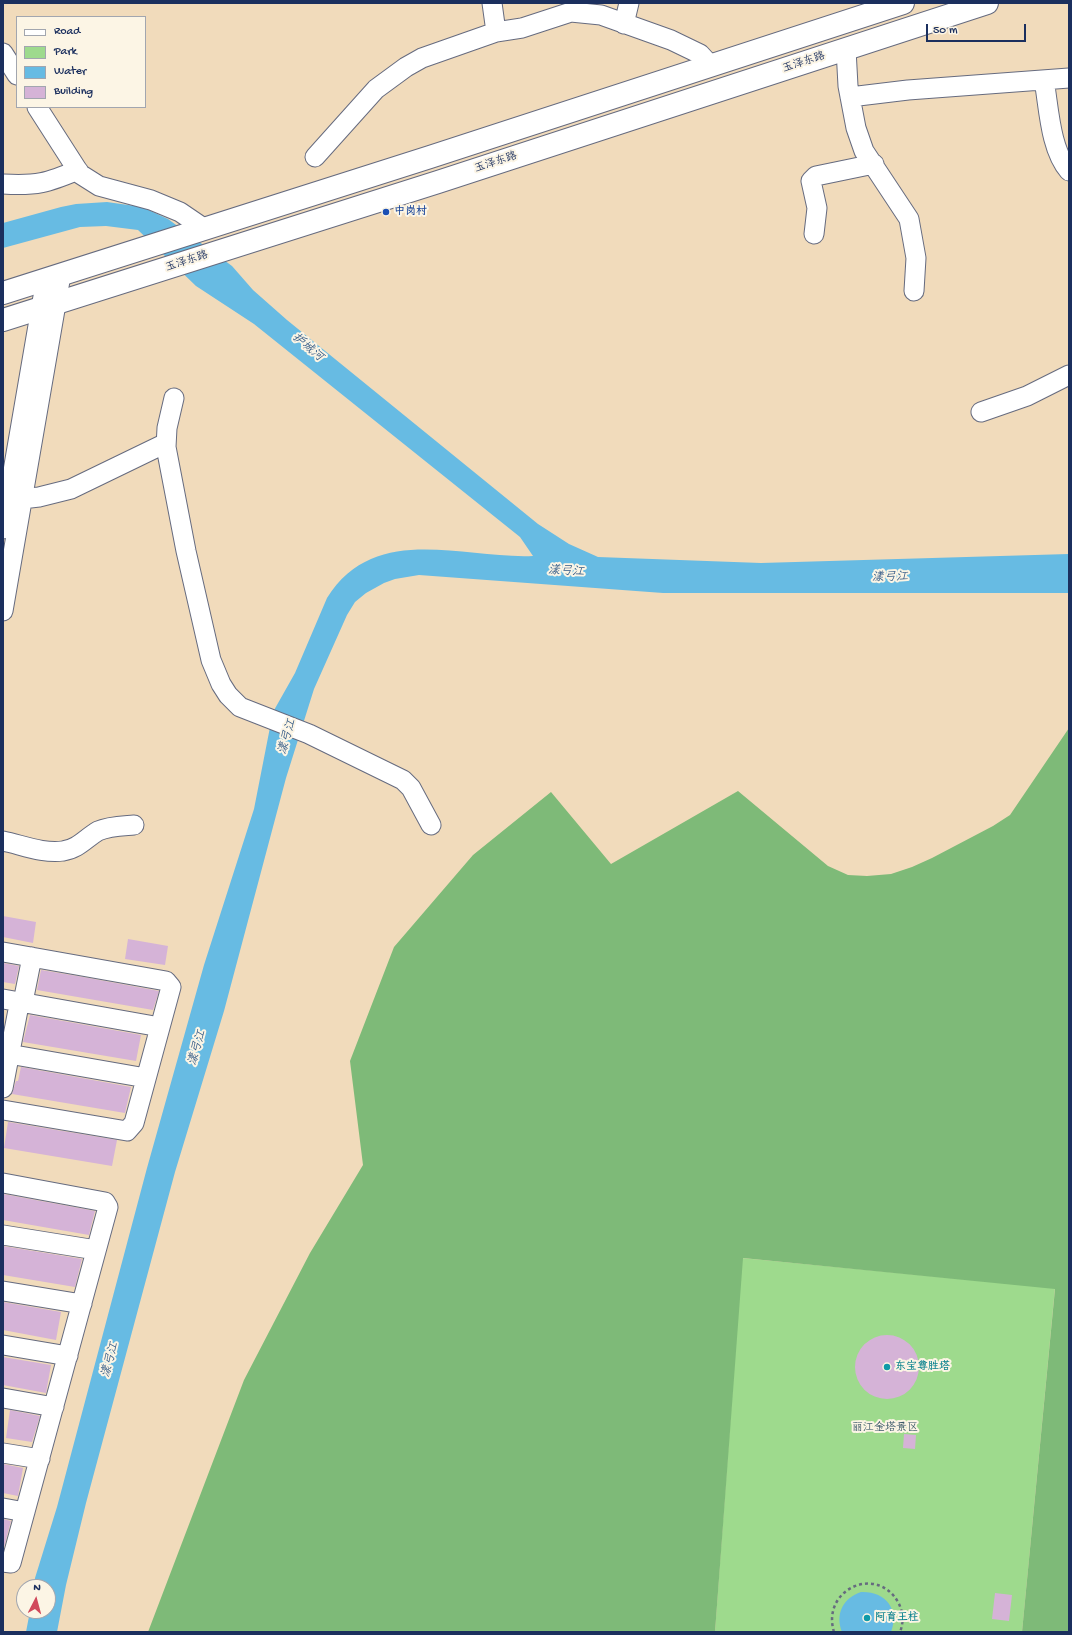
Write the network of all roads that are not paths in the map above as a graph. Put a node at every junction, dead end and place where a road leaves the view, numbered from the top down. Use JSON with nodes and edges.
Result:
{"nodes":[{"id":1,"x":492,"y":3,"type":"edge"},
{"id":2,"x":629,"y":3,"type":"edge"},
{"id":3,"x":903,"y":3,"type":"edge"},
{"id":4,"x":987,"y":3,"type":"edge"},
{"id":5,"x":624,"y":24,"type":"junction"},
{"id":6,"x":496,"y":32,"type":"junction"},
{"id":7,"x":846,"y":49,"type":"junction"},
{"id":8,"x":3,"y":53,"type":"edge"},
{"id":9,"x":711,"y":66,"type":"junction"},
{"id":10,"x":16,"y":73,"type":"edge"},
{"id":11,"x":1069,"y":78,"type":"edge"},
{"id":12,"x":1044,"y":80,"type":"junction"},
{"id":13,"x":850,"y":97,"type":"junction"},
{"id":14,"x":38,"y":108,"type":"edge"},
{"id":15,"x":315,"y":157,"type":"dead end"},
{"id":16,"x":874,"y":164,"type":"junction"},
{"id":17,"x":78,"y":170,"type":"junction"},
{"id":18,"x":1069,"y":171,"type":"edge"},
{"id":19,"x":6,"y":180,"type":"edge"},
{"id":20,"x":205,"y":229,"type":"junction"},
{"id":21,"x":814,"y":234,"type":"dead end"},
{"id":22,"x":54,"y":277,"type":"junction"},
{"id":23,"x":914,"y":291,"type":"dead end"},
{"id":24,"x":3,"y":293,"type":"edge"},
{"id":25,"x":49,"y":306,"type":"junction"},
{"id":26,"x":3,"y":320,"type":"edge"},
{"id":27,"x":1069,"y":375,"type":"edge"},
{"id":28,"x":174,"y":398,"type":"dead end"},
{"id":29,"x":981,"y":412,"type":"dead end"},
{"id":30,"x":166,"y":443,"type":"junction"},
{"id":31,"x":22,"y":499,"type":"junction"},
{"id":32,"x":3,"y":529,"type":"edge"},
{"id":33,"x":3,"y":611,"type":"edge"},
{"id":34,"x":134,"y":825,"type":"dead end"},
{"id":35,"x":431,"y":825,"type":"dead end"},
{"id":36,"x":3,"y":841,"type":"edge"},
{"id":37,"x":3,"y":952,"type":"edge"},
{"id":38,"x":32,"y":957,"type":"junction"},
{"id":39,"x":3,"y":1000,"type":"edge"},
{"id":40,"x":22,"y":1003,"type":"junction"},
{"id":41,"x":160,"y":1027,"type":"junction"},
{"id":42,"x":6,"y":1054,"type":"edge"},
{"id":43,"x":146,"y":1078,"type":"junction"},
{"id":44,"x":3,"y":1088,"type":"edge"},
{"id":45,"x":3,"y":1110,"type":"edge"},
{"id":46,"x":3,"y":1184,"type":"edge"},
{"id":47,"x":3,"y":1235,"type":"edge"},
{"id":48,"x":96,"y":1250,"type":"junction"},
{"id":49,"x":3,"y":1290,"type":"edge"},
{"id":50,"x":82,"y":1304,"type":"junction"},
{"id":51,"x":3,"y":1345,"type":"edge"},
{"id":52,"x":68,"y":1356,"type":"junction"},
{"id":53,"x":3,"y":1398,"type":"edge"},
{"id":54,"x":54,"y":1407,"type":"junction"},
{"id":55,"x":3,"y":1453,"type":"edge"},
{"id":56,"x":40,"y":1459,"type":"junction"},
{"id":57,"x":3,"y":1508,"type":"edge"},
{"id":58,"x":25,"y":1512,"type":"junction"},
{"id":59,"x":3,"y":1562,"type":"edge"}],
"edges":[{"from":1,"to":6,"type":"street"},
{"from":2,"to":5,"type":"street"},
{"from":3,"to":9,"type":"main road"},
{"from":4,"to":7,"type":"main road","name":"玉泽东路"},
{"from":5,"to":6,"type":"street"},
{"from":5,"to":9,"type":"street"},
{"from":6,"to":15,"type":"street"},
{"from":7,"to":13,"type":"street"},
{"from":7,"to":25,"type":"main road","name":"玉泽东路"},
{"from":8,"to":10,"type":"street"},
{"from":9,"to":20,"type":"main road"},
{"from":11,"to":12,"type":"street"},
{"from":12,"to":13,"type":"street"},
{"from":12,"to":18,"type":"street"},
{"from":13,"to":16,"type":"street"},
{"from":14,"to":17,"type":"street"},
{"from":16,"to":21,"type":"street"},
{"from":16,"to":23,"type":"street"},
{"from":17,"to":19,"type":"street"},
{"from":17,"to":20,"type":"street"},
{"from":20,"to":22,"type":"main road"},
{"from":22,"to":24,"type":"main road"},
{"from":22,"to":25,"type":"street"},
{"from":25,"to":26,"type":"main road","name":"玉泽东路"},
{"from":25,"to":31,"type":"street"},
{"from":25,"to":32,"type":"street"},
{"from":27,"to":29,"type":"street"},
{"from":28,"to":30,"type":"street"},
{"from":30,"to":31,"type":"street"},
{"from":30,"to":35,"type":"street"},
{"from":31,"to":33,"type":"street"},
{"from":34,"to":36,"type":"street"},
{"from":37,"to":38,"type":"street"},
{"from":38,"to":40,"type":"street"},
{"from":38,"to":41,"type":"street"},
{"from":39,"to":40,"type":"street"},
{"from":40,"to":41,"type":"street"},
{"from":40,"to":42,"type":"street"},
{"from":41,"to":43,"type":"street"},
{"from":42,"to":43,"type":"street"},
{"from":42,"to":44,"type":"street"},
{"from":43,"to":45,"type":"street"},
{"from":46,"to":48,"type":"street"},
{"from":47,"to":48,"type":"street"},
{"from":48,"to":50,"type":"street"},
{"from":49,"to":50,"type":"street"},
{"from":50,"to":52,"type":"street"},
{"from":51,"to":52,"type":"street"},
{"from":52,"to":54,"type":"street"},
{"from":53,"to":54,"type":"street"},
{"from":54,"to":56,"type":"street"},
{"from":55,"to":56,"type":"street"},
{"from":56,"to":58,"type":"street"},
{"from":57,"to":58,"type":"street"},
{"from":58,"to":59,"type":"street"}]}
